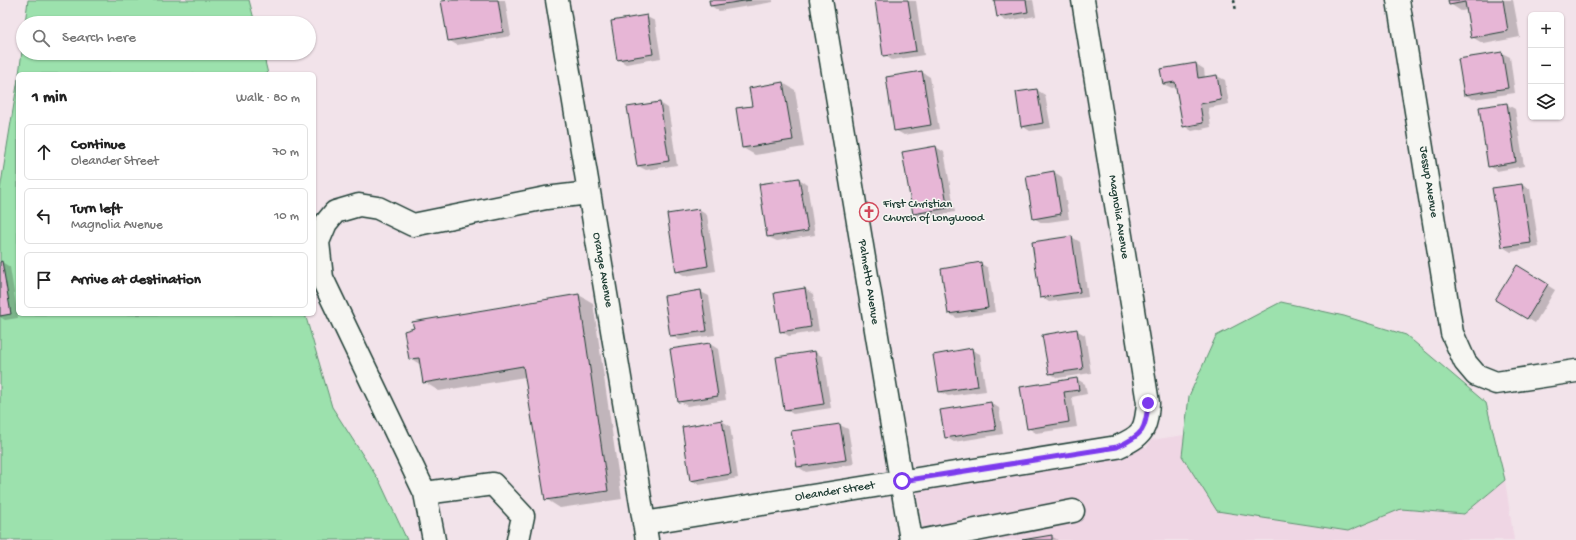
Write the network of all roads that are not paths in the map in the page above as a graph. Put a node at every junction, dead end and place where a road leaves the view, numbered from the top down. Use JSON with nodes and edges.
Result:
{"nodes":[{"id":1,"x":557,"y":0,"type":"edge"},
{"id":2,"x":821,"y":0,"type":"edge"},
{"id":3,"x":1084,"y":0,"type":"edge"},
{"id":4,"x":1398,"y":0,"type":"edge"},
{"id":5,"x":589,"y":192,"type":"junction"},
{"id":6,"x":1576,"y":371,"type":"edge"},
{"id":7,"x":1141,"y":433,"type":"joint"},
{"id":8,"x":902,"y":481,"type":"junction"},
{"id":9,"x":425,"y":493,"type":"junction"},
{"id":10,"x":1073,"y":511,"type":"dead end"},
{"id":11,"x":646,"y":531,"type":"edge"},
{"id":12,"x":434,"y":540,"type":"edge"},
{"id":13,"x":518,"y":540,"type":"edge"},
{"id":14,"x":911,"y":540,"type":"edge"},
{"id":15,"x":926,"y":540,"type":"edge"}],
"edges":[{"from":1,"to":5,"type":"street","name":"Orange Avenue"},
{"from":2,"to":8,"type":"street","name":"Palmetto Avenue"},
{"from":3,"to":7,"type":"street","name":"Magnolia Avenue"},
{"from":4,"to":6,"type":"street","name":"Jessup Avenue"},
{"from":5,"to":9,"type":"street"},
{"from":5,"to":11,"type":"street","name":"Orange Avenue"},
{"from":7,"to":8,"type":"street","name":"Oleander Street"},
{"from":8,"to":11,"type":"street","name":"Oleander Street"},
{"from":8,"to":14,"type":"street","name":"Palmetto Avenue"},
{"from":9,"to":12,"type":"street"},
{"from":9,"to":13,"type":"street"},
{"from":10,"to":15,"type":"street"}]}
